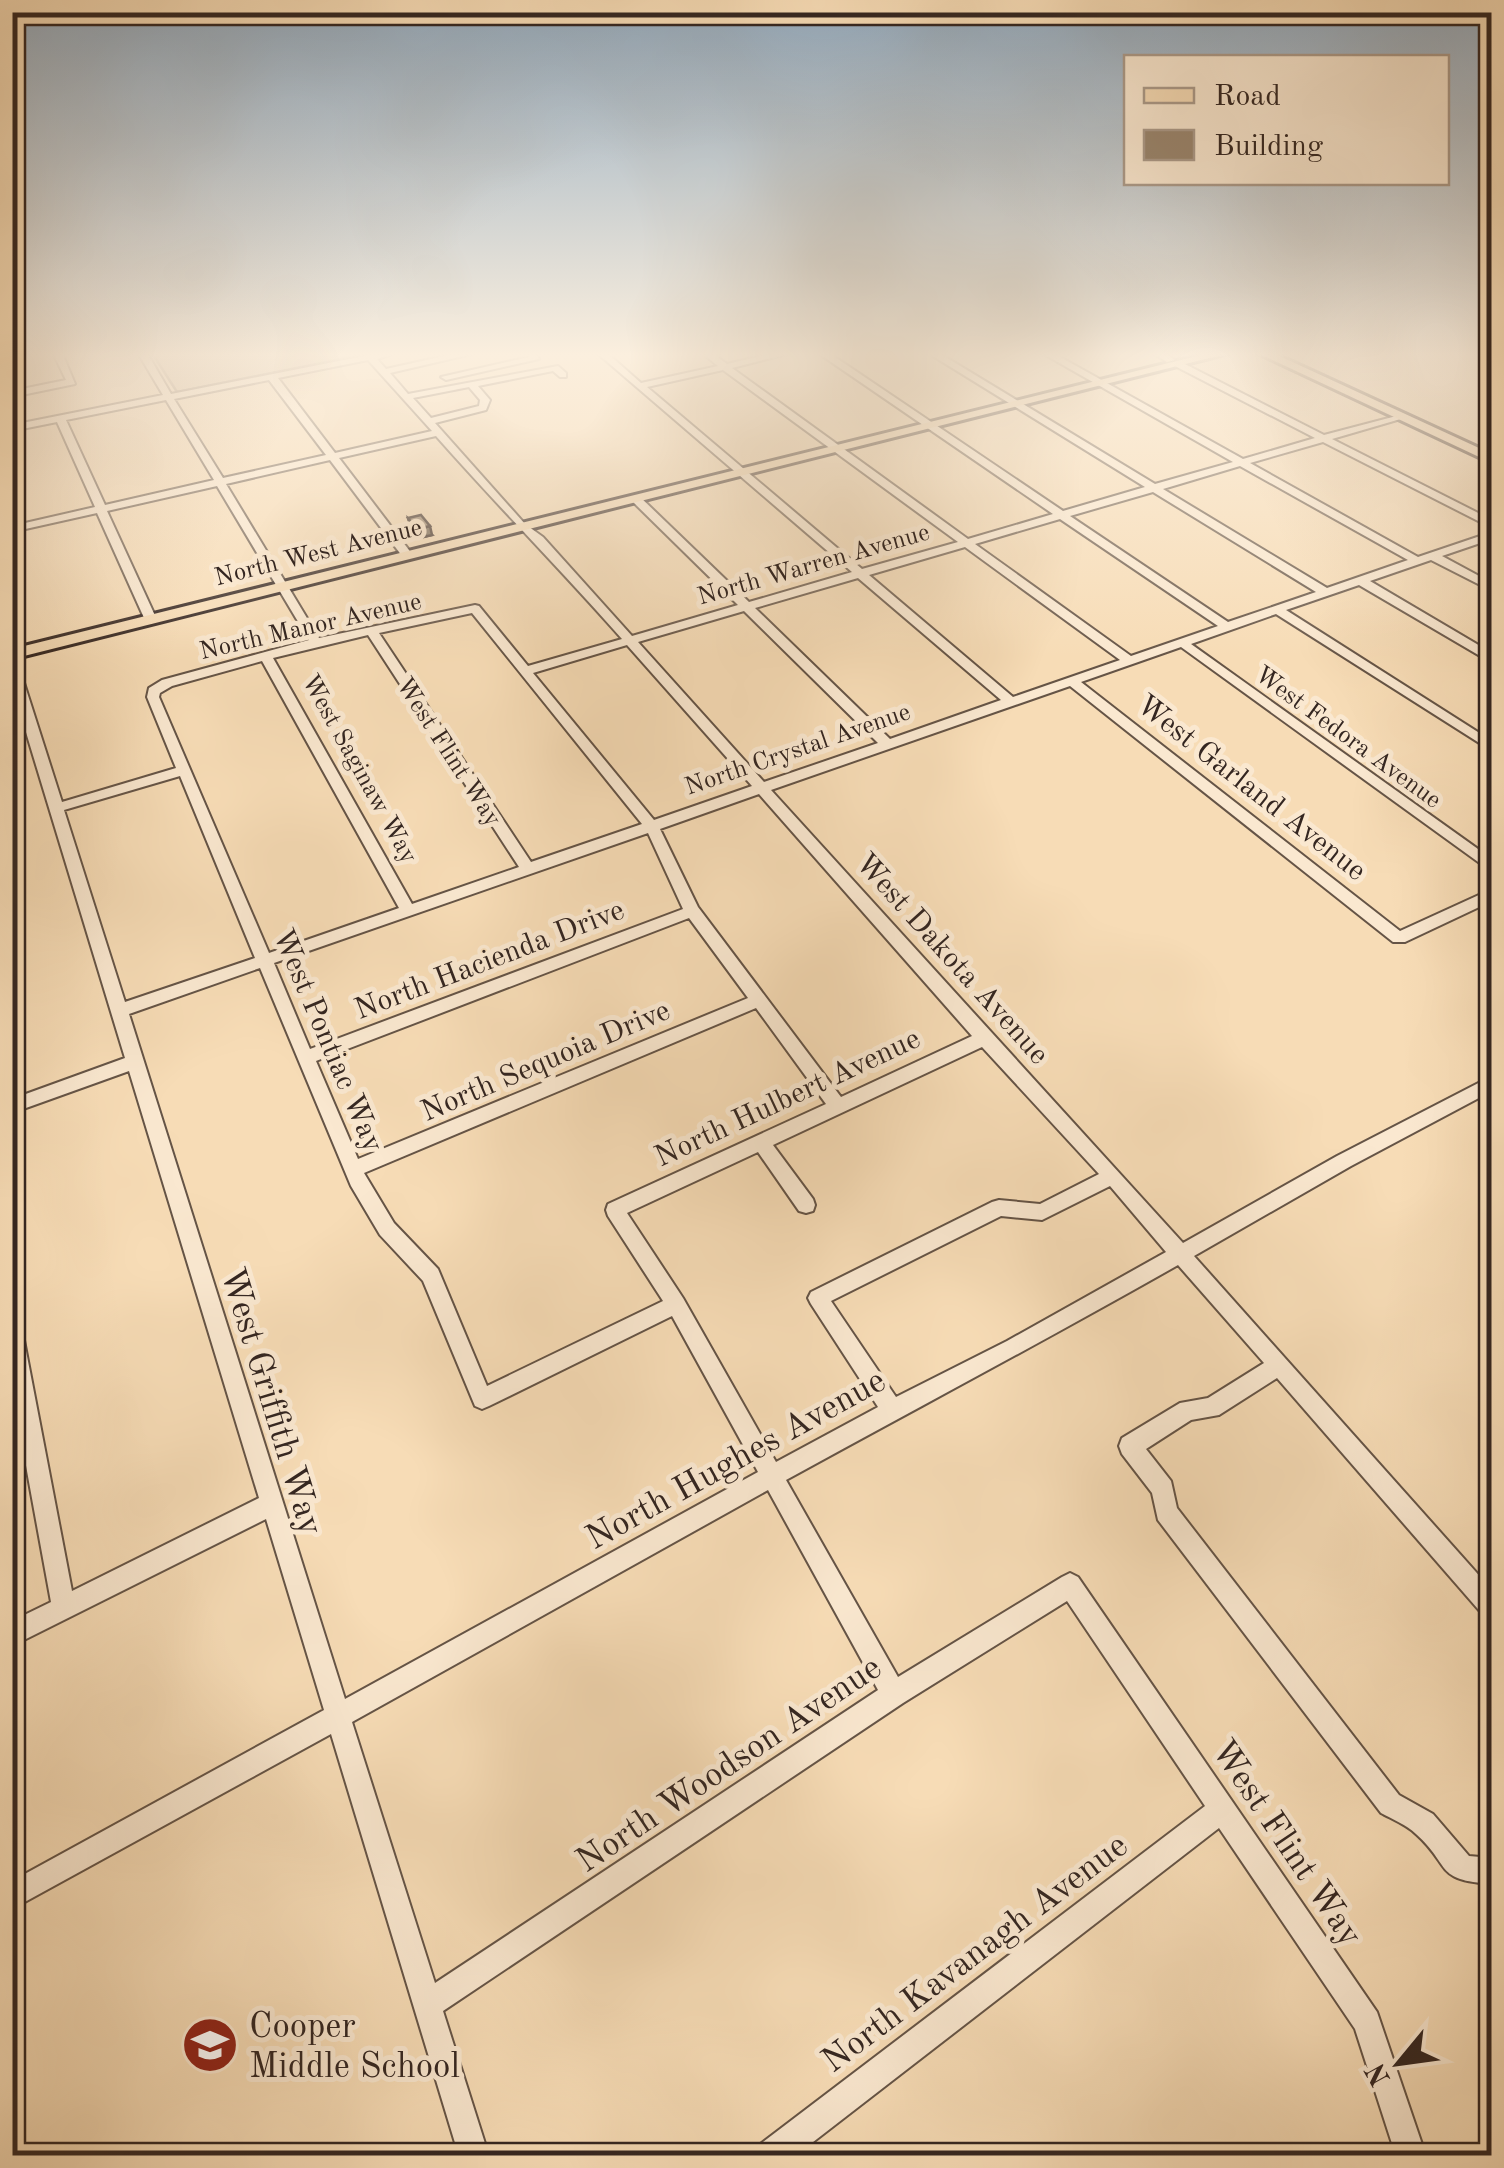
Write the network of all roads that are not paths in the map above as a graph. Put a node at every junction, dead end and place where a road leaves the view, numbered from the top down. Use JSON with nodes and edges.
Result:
{"nodes":[{"id":1,"x":76,"y":454,"type":"edge"},
{"id":2,"x":204,"y":454,"type":"edge"},
{"id":3,"x":330,"y":454,"type":"edge"},
{"id":4,"x":344,"y":454,"type":"edge"},
{"id":5,"x":457,"y":454,"type":"edge"},
{"id":6,"x":717,"y":454,"type":"edge"},
{"id":7,"x":808,"y":454,"type":"edge"},
{"id":8,"x":840,"y":454,"type":"edge"},
{"id":9,"x":970,"y":454,"type":"edge"},
{"id":10,"x":1096,"y":454,"type":"edge"},
{"id":11,"x":1224,"y":454,"type":"edge"},
{"id":12,"x":1273,"y":454,"type":"edge"},
{"id":13,"x":1355,"y":454,"type":"edge"},
{"id":14,"x":332,"y":457,"type":"junction"},
{"id":15,"x":1242,"y":464,"type":"junction"},
{"id":16,"x":738,"y":472,"type":"junction"},
{"id":17,"x":221,"y":481,"type":"junction"},
{"id":18,"x":1153,"y":489,"type":"junction"},
{"id":19,"x":635,"y":498,"type":"junction"},
{"id":20,"x":100,"y":509,"type":"junction"},
{"id":21,"x":1060,"y":516,"type":"junction"},
{"id":22,"x":1492,"y":525,"type":"edge"},
{"id":23,"x":521,"y":526,"type":"junction"},
{"id":24,"x":12,"y":528,"type":"edge"},
{"id":25,"x":1492,"y":534,"type":"edge"},
{"id":26,"x":964,"y":544,"type":"junction"},
{"id":27,"x":406,"y":554,"type":"junction"},
{"id":28,"x":1424,"y":558,"type":"junction"},
{"id":29,"x":860,"y":574,"type":"junction"},
{"id":30,"x":1358,"y":580,"type":"junction"},
{"id":31,"x":282,"y":586,"type":"junction"},
{"id":32,"x":1492,"y":588,"type":"edge"},
{"id":33,"x":1325,"y":592,"type":"junction"},
{"id":34,"x":748,"y":604,"type":"junction"},
{"id":35,"x":1276,"y":609,"type":"junction"},
{"id":36,"x":151,"y":620,"type":"junction"},
{"id":37,"x":1226,"y":626,"type":"junction"},
{"id":38,"x":372,"y":632,"type":"junction"},
{"id":39,"x":628,"y":640,"type":"junction"},
{"id":40,"x":1180,"y":641,"type":"junction"},
{"id":41,"x":316,"y":642,"type":"junction"},
{"id":42,"x":12,"y":654,"type":"edge"},
{"id":43,"x":266,"y":656,"type":"junction"},
{"id":44,"x":1126,"y":659,"type":"junction"},
{"id":45,"x":1492,"y":659,"type":"edge"},
{"id":46,"x":12,"y":664,"type":"edge"},
{"id":47,"x":526,"y":671,"type":"junction"},
{"id":48,"x":1071,"y":680,"type":"junction"},
{"id":49,"x":156,"y":688,"type":"joint"},
{"id":50,"x":1010,"y":701,"type":"junction"},
{"id":51,"x":22,"y":726,"type":"edge"},
{"id":52,"x":886,"y":744,"type":"junction"},
{"id":53,"x":1492,"y":747,"type":"edge"},
{"id":54,"x":185,"y":770,"type":"junction"},
{"id":55,"x":758,"y":787,"type":"junction"},
{"id":56,"x":56,"y":808,"type":"junction"},
{"id":57,"x":651,"y":826,"type":"junction"},
{"id":58,"x":1492,"y":867,"type":"edge"},
{"id":59,"x":528,"y":869,"type":"junction"},
{"id":60,"x":1492,"y":894,"type":"edge"},
{"id":61,"x":407,"y":908,"type":"junction"},
{"id":62,"x":692,"y":912,"type":"junction"},
{"id":63,"x":266,"y":960,"type":"junction"},
{"id":64,"x":757,"y":1001,"type":"junction"},
{"id":65,"x":119,"y":1010,"type":"junction"},
{"id":66,"x":984,"y":1038,"type":"junction"},
{"id":67,"x":306,"y":1057,"type":"junction"},
{"id":68,"x":134,"y":1062,"type":"junction"},
{"id":69,"x":1488,"y":1090,"type":"edge"},
{"id":70,"x":12,"y":1106,"type":"edge"},
{"id":71,"x":837,"y":1106,"type":"junction"},
{"id":72,"x":761,"y":1142,"type":"junction"},
{"id":73,"x":353,"y":1169,"type":"junction"},
{"id":74,"x":1112,"y":1176,"type":"junction"},
{"id":75,"x":806,"y":1205,"type":"dead end"},
{"id":76,"x":1180,"y":1255,"type":"junction"},
{"id":77,"x":676,"y":1304,"type":"junction"},
{"id":78,"x":12,"y":1330,"type":"edge"},
{"id":79,"x":1278,"y":1366,"type":"junction"},
{"id":80,"x":892,"y":1410,"type":"junction"},
{"id":81,"x":772,"y":1477,"type":"junction"},
{"id":82,"x":272,"y":1504,"type":"junction"},
{"id":83,"x":1070,"y":1585,"type":"joint"},
{"id":84,"x":1491,"y":1607,"type":"edge"},
{"id":85,"x":64,"y":1609,"type":"junction"},
{"id":86,"x":12,"y":1634,"type":"edge"},
{"id":87,"x":894,"y":1694,"type":"junction"},
{"id":88,"x":338,"y":1718,"type":"junction"},
{"id":89,"x":1224,"y":1808,"type":"junction"},
{"id":90,"x":1492,"y":1871,"type":"edge"},
{"id":91,"x":12,"y":1896,"type":"edge"},
{"id":92,"x":427,"y":2005,"type":"junction"},
{"id":93,"x":474,"y":2156,"type":"edge"},
{"id":94,"x":770,"y":2156,"type":"edge"},
{"id":95,"x":1412,"y":2156,"type":"edge"}],
"edges":[{"from":1,"to":20,"type":"street"},
{"from":2,"to":17,"type":"street","name":"West Saginaw Way"},
{"from":3,"to":14,"type":"street"},
{"from":4,"to":14,"type":"street"},
{"from":5,"to":23,"type":"street","name":"West Dakota Avenue"},
{"from":6,"to":16,"type":"street"},
{"from":7,"to":16,"type":"main road","name":"North West Avenue"},
{"from":8,"to":26,"type":"street"},
{"from":9,"to":21,"type":"street"},
{"from":10,"to":18,"type":"street"},
{"from":11,"to":15,"type":"street"},
{"from":12,"to":15,"type":"street","name":"North Warren Avenue"},
{"from":13,"to":22,"type":"street"},
{"from":14,"to":17,"type":"street"},
{"from":14,"to":27,"type":"street"},
{"from":15,"to":18,"type":"street","name":"North Warren Avenue"},
{"from":15,"to":28,"type":"street"},
{"from":16,"to":19,"type":"main road","name":"North West Avenue"},
{"from":16,"to":29,"type":"street"},
{"from":17,"to":20,"type":"street"},
{"from":17,"to":31,"type":"street","name":"West Saginaw Way"},
{"from":18,"to":21,"type":"street","name":"North Warren Avenue"},
{"from":18,"to":33,"type":"street"},
{"from":19,"to":23,"type":"main road","name":"North West Avenue"},
{"from":19,"to":34,"type":"street"},
{"from":20,"to":24,"type":"street"},
{"from":20,"to":36,"type":"street"},
{"from":21,"to":26,"type":"street","name":"North Warren Avenue"},
{"from":21,"to":37,"type":"street"},
{"from":23,"to":27,"type":"main road","name":"North West Avenue"},
{"from":23,"to":39,"type":"street","name":"West Dakota Avenue"},
{"from":25,"to":28,"type":"street","name":"North Crystal Avenue"},
{"from":26,"to":29,"type":"street","name":"North Warren Avenue"},
{"from":26,"to":44,"type":"street"},
{"from":27,"to":31,"type":"main road","name":"North West Avenue"},
{"from":28,"to":30,"type":"street","name":"North Crystal Avenue"},
{"from":28,"to":32,"type":"street"},
{"from":29,"to":34,"type":"street","name":"North Warren Avenue"},
{"from":29,"to":50,"type":"street"},
{"from":30,"to":33,"type":"street","name":"North Crystal Avenue"},
{"from":30,"to":45,"type":"street"},
{"from":31,"to":36,"type":"main road","name":"North West Avenue"},
{"from":31,"to":41,"type":"street","name":"West Saginaw Way"},
{"from":33,"to":35,"type":"street","name":"North Crystal Avenue"},
{"from":34,"to":39,"type":"street","name":"North Warren Avenue"},
{"from":34,"to":52,"type":"street"},
{"from":35,"to":37,"type":"street","name":"North Crystal Avenue"},
{"from":35,"to":53,"type":"street"},
{"from":36,"to":42,"type":"main road","name":"North West Avenue"},
{"from":37,"to":40,"type":"street","name":"North Crystal Avenue"},
{"from":38,"to":41,"type":"street","name":"North Manor Avenue"},
{"from":38,"to":47,"type":"street","name":"North Manor Avenue"},
{"from":38,"to":59,"type":"street","name":"West Flint Way"},
{"from":39,"to":47,"type":"street","name":"North Warren Avenue"},
{"from":39,"to":55,"type":"street","name":"West Dakota Avenue"},
{"from":40,"to":44,"type":"street","name":"North Crystal Avenue"},
{"from":40,"to":58,"type":"street","name":"West Fedora Avenue"},
{"from":41,"to":43,"type":"street","name":"North Manor Avenue"},
{"from":43,"to":49,"type":"street","name":"North Manor Avenue"},
{"from":43,"to":61,"type":"street","name":"West Saginaw Way"},
{"from":44,"to":48,"type":"street","name":"North Crystal Avenue"},
{"from":46,"to":51,"type":"street","name":"West Griffith Way"},
{"from":47,"to":57,"type":"street"},
{"from":48,"to":50,"type":"street","name":"North Crystal Avenue"},
{"from":48,"to":60,"type":"street","name":"West Garland Avenue"},
{"from":49,"to":54,"type":"street","name":"West Pontiac Way"},
{"from":50,"to":52,"type":"street","name":"North Crystal Avenue"},
{"from":51,"to":56,"type":"street","name":"West Griffith Way"},
{"from":52,"to":55,"type":"street","name":"North Crystal Avenue"},
{"from":54,"to":56,"type":"street"},
{"from":54,"to":63,"type":"street","name":"West Pontiac Way"},
{"from":55,"to":57,"type":"street","name":"North Crystal Avenue"},
{"from":55,"to":66,"type":"street","name":"West Dakota Avenue"},
{"from":56,"to":65,"type":"street","name":"West Griffith Way"},
{"from":57,"to":59,"type":"street","name":"North Crystal Avenue"},
{"from":57,"to":62,"type":"street"},
{"from":59,"to":61,"type":"street","name":"North Crystal Avenue"},
{"from":61,"to":63,"type":"street","name":"North Crystal Avenue"},
{"from":62,"to":64,"type":"street"},
{"from":62,"to":67,"type":"street","name":"North Hacienda Drive"},
{"from":63,"to":65,"type":"street","name":"North Crystal Avenue"},
{"from":63,"to":67,"type":"street","name":"West Pontiac Way"},
{"from":64,"to":71,"type":"street"},
{"from":64,"to":73,"type":"street","name":"North Sequoia Drive"},
{"from":65,"to":68,"type":"street","name":"West Griffith Way"},
{"from":66,"to":71,"type":"street","name":"North Hulbert Avenue"},
{"from":66,"to":74,"type":"street","name":"West Dakota Avenue"},
{"from":67,"to":73,"type":"street","name":"West Pontiac Way"},
{"from":68,"to":70,"type":"street"},
{"from":68,"to":82,"type":"street","name":"West Griffith Way"},
{"from":69,"to":76,"type":"street","name":"North Hughes Avenue"},
{"from":71,"to":72,"type":"street","name":"North Hulbert Avenue"},
{"from":72,"to":75,"type":"street"},
{"from":72,"to":77,"type":"street","name":"North Hulbert Avenue"},
{"from":73,"to":77,"type":"street","name":"West Pontiac Way"},
{"from":74,"to":76,"type":"street","name":"West Dakota Avenue"},
{"from":74,"to":80,"type":"street"},
{"from":76,"to":79,"type":"street","name":"West Dakota Avenue"},
{"from":76,"to":80,"type":"street","name":"North Hughes Avenue"},
{"from":77,"to":81,"type":"street"},
{"from":78,"to":85,"type":"street"},
{"from":79,"to":84,"type":"street","name":"West Dakota Avenue"},
{"from":79,"to":90,"type":"street"},
{"from":80,"to":81,"type":"street","name":"North Hughes Avenue"},
{"from":81,"to":87,"type":"street"},
{"from":81,"to":88,"type":"street","name":"North Hughes Avenue"},
{"from":82,"to":85,"type":"street"},
{"from":82,"to":88,"type":"street","name":"West Griffith Way"},
{"from":83,"to":87,"type":"street","name":"North Woodson Avenue"},
{"from":83,"to":89,"type":"street","name":"West Flint Way"},
{"from":85,"to":86,"type":"street"},
{"from":87,"to":92,"type":"street","name":"North Woodson Avenue"},
{"from":88,"to":91,"type":"street","name":"North Hughes Avenue"},
{"from":88,"to":92,"type":"street","name":"West Griffith Way"},
{"from":89,"to":94,"type":"street","name":"North Kavanagh Avenue"},
{"from":89,"to":95,"type":"street","name":"West Flint Way"},
{"from":92,"to":93,"type":"street","name":"West Griffith Way"}]}
